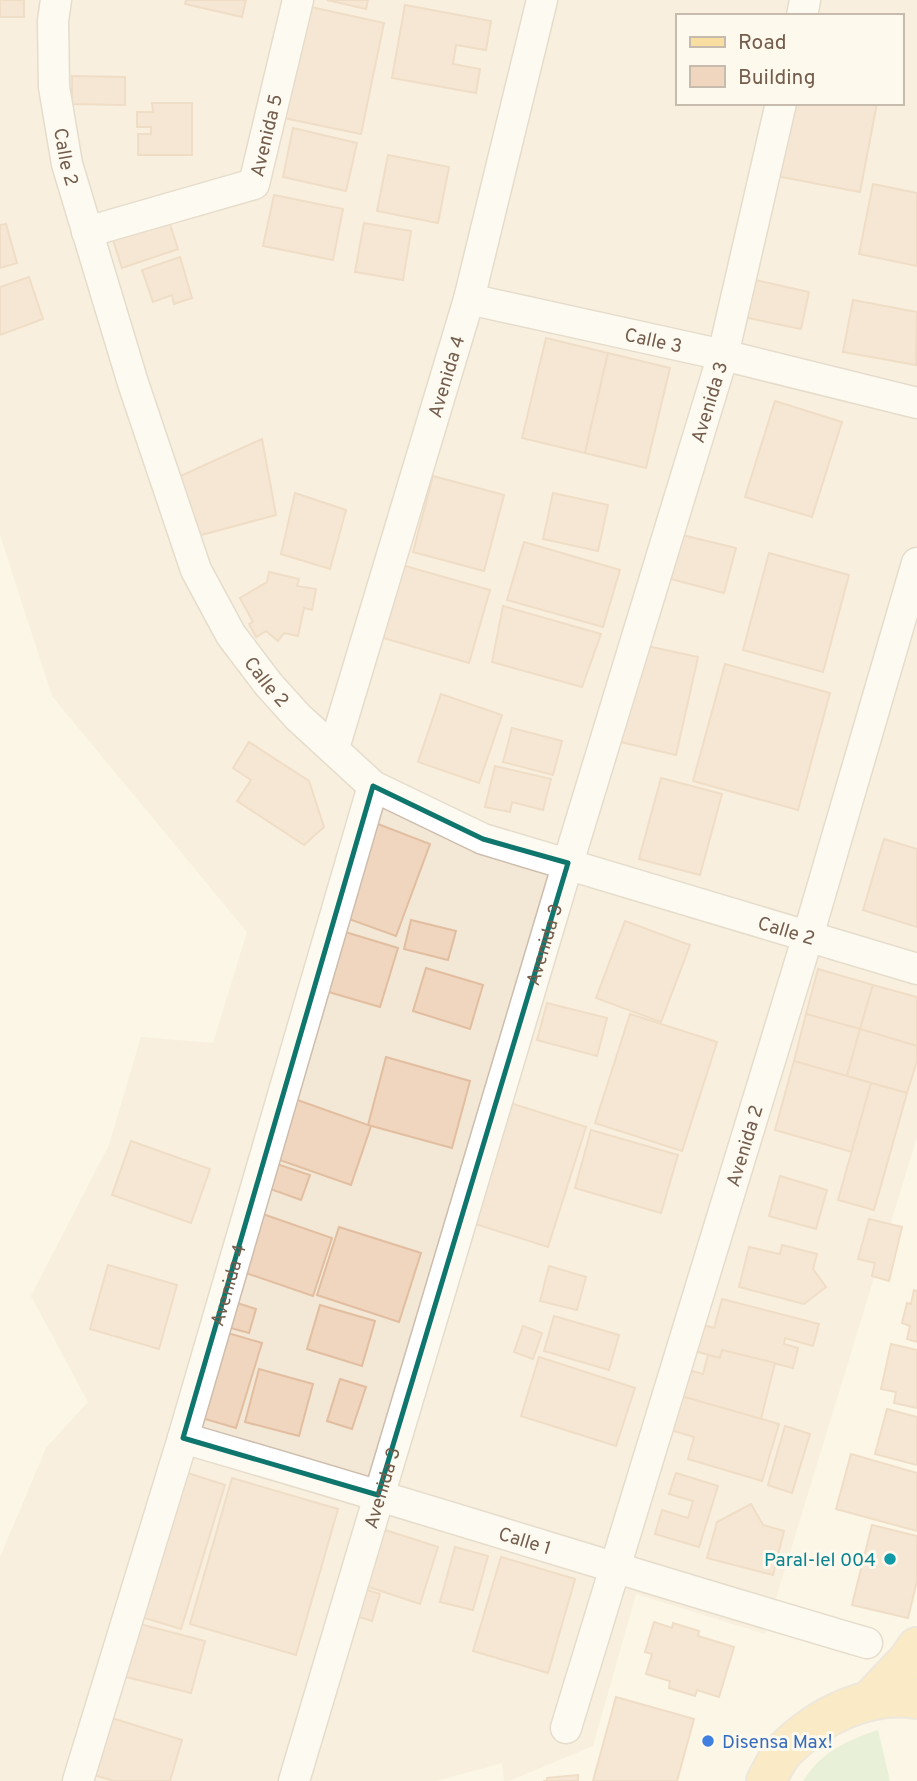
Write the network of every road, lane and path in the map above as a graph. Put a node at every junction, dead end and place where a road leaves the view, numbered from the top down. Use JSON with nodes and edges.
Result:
{"nodes":[{"id":1,"x":56,"y":0,"type":"edge"},
{"id":2,"x":298,"y":0,"type":"edge"},
{"id":3,"x":542,"y":0,"type":"edge"},
{"id":4,"x":781,"y":105,"type":"edge"},
{"id":5,"x":87,"y":232,"type":"junction"},
{"id":6,"x":470,"y":299,"type":"junction"},
{"id":7,"x":723,"y":355,"type":"junction"},
{"id":8,"x":917,"y":403,"type":"edge"},
{"id":9,"x":917,"y":563,"type":"edge"},
{"id":10,"x":334,"y":748,"type":"junction"},
{"id":11,"x":373,"y":786,"type":"junction"},
{"id":12,"x":568,"y":863,"type":"junction"},
{"id":13,"x":807,"y":936,"type":"junction"},
{"id":14,"x":917,"y":969,"type":"edge"},
{"id":15,"x":183,"y":1438,"type":"junction"},
{"id":16,"x":378,"y":1494,"type":"junction"},
{"id":17,"x":615,"y":1569,"type":"junction"},
{"id":18,"x":866,"y":1643,"type":"dead end"},
{"id":19,"x":917,"y":1647,"type":"edge"},
{"id":20,"x":917,"y":1699,"type":"edge"},
{"id":21,"x":870,"y":1700,"type":"junction"},
{"id":22,"x":566,"y":1728,"type":"dead end"},
{"id":23,"x":78,"y":1781,"type":"edge"},
{"id":24,"x":295,"y":1781,"type":"edge"},
{"id":25,"x":766,"y":1781,"type":"edge"}],
"edges":[{"from":1,"to":5,"type":"street","name":"Calle 2"},
{"from":2,"to":5,"type":"street","name":"Avenida 5"},
{"from":3,"to":6,"type":"street","name":"Avenida 4"},
{"from":4,"to":7,"type":"street","name":"Avenida 3"},
{"from":5,"to":10,"type":"street","name":"Calle 2"},
{"from":6,"to":7,"type":"street","name":"Calle 3"},
{"from":6,"to":10,"type":"street","name":"Avenida 4"},
{"from":7,"to":8,"type":"street","name":"Calle 3"},
{"from":7,"to":12,"type":"street","name":"Avenida 3"},
{"from":9,"to":13,"type":"street","name":"Avenida 2"},
{"from":10,"to":11,"type":"street","name":"Calle 2"},
{"from":11,"to":12,"type":"street","name":"Calle 2"},
{"from":11,"to":15,"type":"street","name":"Avenida 4"},
{"from":12,"to":13,"type":"street","name":"Calle 2"},
{"from":12,"to":16,"type":"street","name":"Avenida 3"},
{"from":13,"to":14,"type":"street","name":"Calle 2"},
{"from":13,"to":17,"type":"street","name":"Avenida 2"},
{"from":15,"to":16,"type":"street","name":"Calle 1"},
{"from":15,"to":23,"type":"street","name":"Avenida 4"},
{"from":16,"to":17,"type":"street","name":"Calle 1"},
{"from":16,"to":24,"type":"street","name":"Avenida 3"},
{"from":17,"to":18,"type":"street","name":"Calle 1"},
{"from":17,"to":22,"type":"street","name":"Avenida 2"},
{"from":19,"to":21,"type":"main road"},
{"from":20,"to":21,"type":"main road"},
{"from":21,"to":25,"type":"main road"}]}
